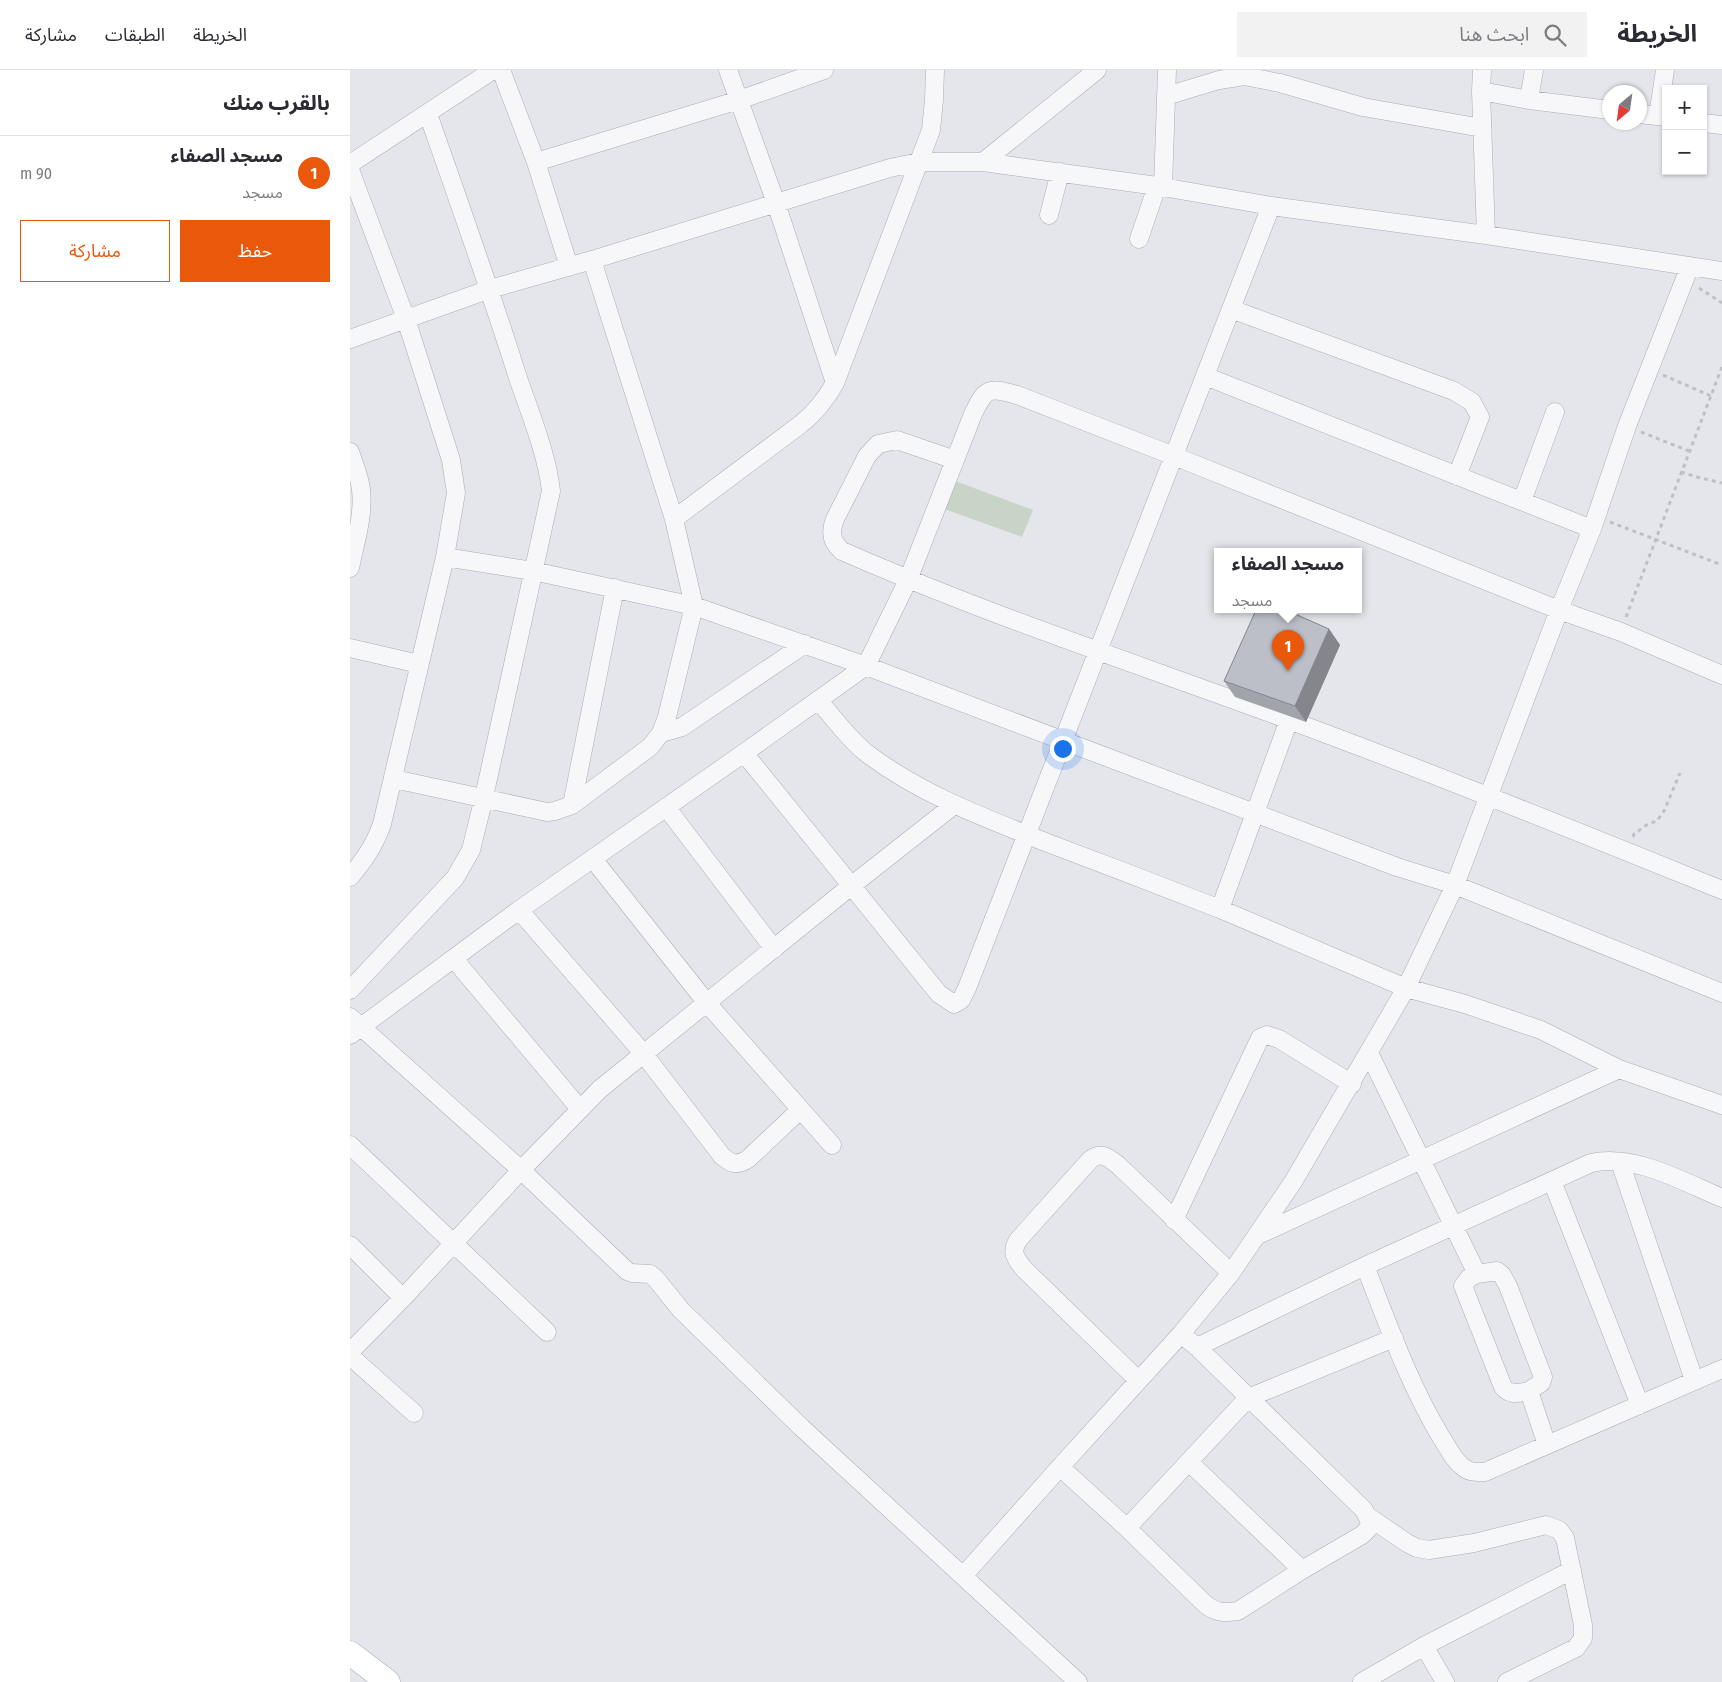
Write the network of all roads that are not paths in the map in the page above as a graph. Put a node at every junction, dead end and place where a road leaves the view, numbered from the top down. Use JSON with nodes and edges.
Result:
{"nodes":[{"id":1,"x":493,"y":70,"type":"edge"},
{"id":2,"x":501,"y":70,"type":"edge"},
{"id":3,"x":728,"y":70,"type":"edge"},
{"id":4,"x":824,"y":70,"type":"edge"},
{"id":5,"x":935,"y":70,"type":"edge"},
{"id":6,"x":1096,"y":70,"type":"edge"},
{"id":7,"x":1167,"y":70,"type":"edge"},
{"id":8,"x":1482,"y":70,"type":"edge"},
{"id":9,"x":1534,"y":70,"type":"edge"},
{"id":10,"x":1665,"y":70,"type":"edge"},
{"id":11,"x":1664,"y":85,"type":"edge"},
{"id":12,"x":1481,"y":91,"type":"junction"},
{"id":13,"x":1166,"y":96,"type":"junction"},
{"id":14,"x":739,"y":100,"type":"junction"},
{"id":15,"x":1529,"y":100,"type":"junction"},
{"id":16,"x":1602,"y":109,"type":"edge"},
{"id":17,"x":428,"y":114,"type":"junction"},
{"id":18,"x":1647,"y":115,"type":"edge"},
{"id":19,"x":1662,"y":117,"type":"edge"},
{"id":20,"x":1707,"y":123,"type":"edge"},
{"id":21,"x":1722,"y":125,"type":"edge"},
{"id":22,"x":1482,"y":128,"type":"junction"},
{"id":23,"x":536,"y":162,"type":"junction"},
{"id":24,"x":919,"y":162,"type":"junction"},
{"id":25,"x":984,"y":162,"type":"junction"},
{"id":26,"x":350,"y":164,"type":"edge"},
{"id":27,"x":350,"y":170,"type":"edge"},
{"id":28,"x":1060,"y":172,"type":"junction"},
{"id":29,"x":1160,"y":186,"type":"junction"},
{"id":30,"x":776,"y":204,"type":"junction"},
{"id":31,"x":1271,"y":206,"type":"junction"},
{"id":32,"x":1049,"y":215,"type":"dead end"},
{"id":33,"x":1486,"y":235,"type":"junction"},
{"id":34,"x":1139,"y":239,"type":"dead end"},
{"id":35,"x":592,"y":260,"type":"junction"},
{"id":36,"x":569,"y":267,"type":"junction"},
{"id":37,"x":1722,"y":271,"type":"edge"},
{"id":38,"x":1687,"y":274,"type":"junction"},
{"id":39,"x":490,"y":289,"type":"junction"},
{"id":40,"x":1231,"y":309,"type":"junction"},
{"id":41,"x":406,"y":319,"type":"junction"},
{"id":42,"x":350,"y":339,"type":"edge"},
{"id":43,"x":1205,"y":376,"type":"junction"},
{"id":44,"x":835,"y":383,"type":"junction"},
{"id":45,"x":1554,"y":412,"type":"dead end"},
{"id":46,"x":350,"y":452,"type":"edge"},
{"id":47,"x":1174,"y":456,"type":"junction"},
{"id":48,"x":955,"y":460,"type":"junction"},
{"id":49,"x":1457,"y":476,"type":"junction"},
{"id":50,"x":1522,"y":501,"type":"junction"},
{"id":51,"x":674,"y":519,"type":"junction"},
{"id":52,"x":1594,"y":523,"type":"junction"},
{"id":53,"x":445,"y":557,"type":"junction"},
{"id":54,"x":350,"y":568,"type":"edge"},
{"id":55,"x":533,"y":571,"type":"junction"},
{"id":56,"x":908,"y":580,"type":"junction"},
{"id":57,"x":615,"y":588,"type":"junction"},
{"id":58,"x":694,"y":606,"type":"junction"},
{"id":59,"x":1559,"y":610,"type":"junction"},
{"id":60,"x":805,"y":644,"type":"junction"},
{"id":61,"x":350,"y":648,"type":"edge"},
{"id":62,"x":1098,"y":652,"type":"junction"},
{"id":63,"x":420,"y":664,"type":"junction"},
{"id":64,"x":866,"y":666,"type":"junction"},
{"id":65,"x":1722,"y":675,"type":"edge"},
{"id":66,"x":818,"y":700,"type":"junction"},
{"id":67,"x":1289,"y":720,"type":"junction"},
{"id":68,"x":660,"y":733,"type":"junction"},
{"id":69,"x":1064,"y":740,"type":"junction"},
{"id":70,"x":744,"y":753,"type":"junction"},
{"id":71,"x":394,"y":779,"type":"junction"},
{"id":72,"x":1490,"y":796,"type":"junction"},
{"id":73,"x":484,"y":797,"type":"junction"},
{"id":74,"x":572,"y":805,"type":"junction"},
{"id":75,"x":954,"y":805,"type":"junction"},
{"id":76,"x":666,"y":807,"type":"junction"},
{"id":77,"x":1256,"y":814,"type":"junction"},
{"id":78,"x":1027,"y":834,"type":"junction"},
{"id":79,"x":593,"y":859,"type":"junction"},
{"id":80,"x":350,"y":877,"type":"edge"},
{"id":81,"x":1455,"y":885,"type":"junction"},
{"id":82,"x":851,"y":886,"type":"junction"},
{"id":83,"x":1722,"y":890,"type":"edge"},
{"id":84,"x":1220,"y":909,"type":"junction"},
{"id":85,"x":519,"y":910,"type":"junction"},
{"id":86,"x":774,"y":949,"type":"junction"},
{"id":87,"x":454,"y":959,"type":"junction"},
{"id":88,"x":1406,"y":988,"type":"junction"},
{"id":89,"x":350,"y":990,"type":"edge"},
{"id":90,"x":1722,"y":993,"type":"edge"},
{"id":91,"x":706,"y":1002,"type":"junction"},
{"id":92,"x":354,"y":1026,"type":"edge"},
{"id":93,"x":1369,"y":1052,"type":"junction"},
{"id":94,"x":643,"y":1053,"type":"junction"},
{"id":95,"x":1619,"y":1069,"type":"junction"},
{"id":96,"x":1352,"y":1084,"type":"junction"},
{"id":97,"x":1722,"y":1106,"type":"edge"},
{"id":98,"x":580,"y":1109,"type":"junction"},
{"id":99,"x":800,"y":1110,"type":"junction"},
{"id":100,"x":350,"y":1145,"type":"edge"},
{"id":101,"x":832,"y":1145,"type":"dead end"},
{"id":102,"x":1420,"y":1160,"type":"junction"},
{"id":103,"x":1620,"y":1162,"type":"junction"},
{"id":104,"x":521,"y":1170,"type":"junction"},
{"id":105,"x":1552,"y":1181,"type":"junction"},
{"id":106,"x":1722,"y":1198,"type":"edge"},
{"id":107,"x":1174,"y":1220,"type":"junction"},
{"id":108,"x":1454,"y":1225,"type":"junction"},
{"id":109,"x":1258,"y":1235,"type":"junction"},
{"id":110,"x":454,"y":1242,"type":"junction"},
{"id":111,"x":350,"y":1245,"type":"edge"},
{"id":112,"x":1365,"y":1266,"type":"junction"},
{"id":113,"x":1232,"y":1273,"type":"junction"},
{"id":114,"x":1477,"y":1274,"type":"junction"},
{"id":115,"x":403,"y":1298,"type":"junction"},
{"id":116,"x":547,"y":1332,"type":"dead end"},
{"id":117,"x":1182,"y":1334,"type":"junction"},
{"id":118,"x":1394,"y":1338,"type":"junction"},
{"id":119,"x":1196,"y":1346,"type":"junction"},
{"id":120,"x":350,"y":1354,"type":"edge"},
{"id":121,"x":1722,"y":1369,"type":"edge"},
{"id":122,"x":1138,"y":1380,"type":"junction"},
{"id":123,"x":1694,"y":1380,"type":"junction"},
{"id":124,"x":1529,"y":1391,"type":"junction"},
{"id":125,"x":1248,"y":1398,"type":"junction"},
{"id":126,"x":1640,"y":1405,"type":"junction"},
{"id":127,"x":414,"y":1413,"type":"dead end"},
{"id":128,"x":1547,"y":1445,"type":"junction"},
{"id":129,"x":1189,"y":1462,"type":"junction"},
{"id":130,"x":1060,"y":1467,"type":"junction"},
{"id":131,"x":1369,"y":1517,"type":"junction"},
{"id":132,"x":1127,"y":1528,"type":"junction"},
{"id":133,"x":1302,"y":1570,"type":"junction"},
{"id":134,"x":1572,"y":1570,"type":"junction"},
{"id":135,"x":963,"y":1576,"type":"junction"},
{"id":136,"x":1424,"y":1646,"type":"junction"},
{"id":137,"x":350,"y":1653,"type":"edge"},
{"id":138,"x":388,"y":1682,"type":"edge"},
{"id":139,"x":1078,"y":1682,"type":"edge"},
{"id":140,"x":1362,"y":1682,"type":"edge"},
{"id":141,"x":1445,"y":1682,"type":"edge"},
{"id":142,"x":1507,"y":1682,"type":"edge"}],
"edges":[{"from":1,"to":17,"type":"street"},
{"from":2,"to":23,"type":"street"},
{"from":3,"to":14,"type":"street"},
{"from":4,"to":14,"type":"street"},
{"from":5,"to":24,"type":"street"},
{"from":6,"to":25,"type":"street"},
{"from":7,"to":13,"type":"street"},
{"from":8,"to":12,"type":"street"},
{"from":9,"to":15,"type":"street"},
{"from":10,"to":11,"type":"street"},
{"from":12,"to":15,"type":"street"},
{"from":12,"to":22,"type":"street"},
{"from":13,"to":22,"type":"street"},
{"from":13,"to":29,"type":"street"},
{"from":14,"to":23,"type":"street"},
{"from":14,"to":30,"type":"street"},
{"from":15,"to":16,"type":"street"},
{"from":17,"to":26,"type":"street"},
{"from":17,"to":39,"type":"street"},
{"from":18,"to":19,"type":"street"},
{"from":20,"to":21,"type":"street"},
{"from":22,"to":33,"type":"street"},
{"from":23,"to":36,"type":"street"},
{"from":24,"to":25,"type":"street"},
{"from":24,"to":30,"type":"street"},
{"from":24,"to":44,"type":"street"},
{"from":25,"to":28,"type":"street"},
{"from":27,"to":41,"type":"street"},
{"from":28,"to":29,"type":"street"},
{"from":28,"to":32,"type":"street"},
{"from":29,"to":31,"type":"street"},
{"from":29,"to":34,"type":"street"},
{"from":30,"to":35,"type":"street"},
{"from":30,"to":44,"type":"street"},
{"from":31,"to":33,"type":"street"},
{"from":31,"to":40,"type":"street"},
{"from":33,"to":38,"type":"street"},
{"from":35,"to":36,"type":"street"},
{"from":35,"to":51,"type":"street"},
{"from":36,"to":39,"type":"street"},
{"from":37,"to":38,"type":"street"},
{"from":38,"to":52,"type":"street"},
{"from":39,"to":41,"type":"street"},
{"from":39,"to":55,"type":"street"},
{"from":40,"to":43,"type":"street"},
{"from":40,"to":49,"type":"street"},
{"from":41,"to":42,"type":"street"},
{"from":41,"to":53,"type":"street"},
{"from":43,"to":47,"type":"street"},
{"from":43,"to":49,"type":"street"},
{"from":44,"to":51,"type":"street"},
{"from":45,"to":50,"type":"street"},
{"from":46,"to":54,"type":"street"},
{"from":47,"to":48,"type":"street"},
{"from":47,"to":59,"type":"street"},
{"from":47,"to":62,"type":"street"},
{"from":48,"to":56,"type":"street"},
{"from":48,"to":56,"type":"street"},
{"from":49,"to":50,"type":"street"},
{"from":50,"to":52,"type":"street"},
{"from":51,"to":58,"type":"street"},
{"from":52,"to":59,"type":"street"},
{"from":53,"to":55,"type":"street"},
{"from":53,"to":63,"type":"street"},
{"from":55,"to":57,"type":"street"},
{"from":55,"to":73,"type":"street"},
{"from":56,"to":62,"type":"street"},
{"from":56,"to":64,"type":"street"},
{"from":57,"to":58,"type":"street"},
{"from":57,"to":74,"type":"street"},
{"from":58,"to":60,"type":"street"},
{"from":58,"to":68,"type":"street"},
{"from":59,"to":65,"type":"street"},
{"from":59,"to":72,"type":"street"},
{"from":60,"to":64,"type":"street"},
{"from":60,"to":68,"type":"street"},
{"from":61,"to":63,"type":"street"},
{"from":62,"to":67,"type":"street"},
{"from":62,"to":69,"type":"street"},
{"from":63,"to":71,"type":"street"},
{"from":64,"to":66,"type":"street"},
{"from":64,"to":69,"type":"street"},
{"from":66,"to":70,"type":"street"},
{"from":66,"to":75,"type":"street"},
{"from":67,"to":72,"type":"street"},
{"from":67,"to":77,"type":"street"},
{"from":68,"to":74,"type":"street"},
{"from":69,"to":77,"type":"street"},
{"from":69,"to":78,"type":"street"},
{"from":70,"to":76,"type":"street"},
{"from":70,"to":82,"type":"street"},
{"from":71,"to":73,"type":"street"},
{"from":71,"to":80,"type":"street"},
{"from":72,"to":81,"type":"street"},
{"from":72,"to":83,"type":"street"},
{"from":73,"to":74,"type":"street"},
{"from":73,"to":89,"type":"street"},
{"from":75,"to":78,"type":"street"},
{"from":75,"to":82,"type":"street"},
{"from":76,"to":79,"type":"street"},
{"from":76,"to":86,"type":"street"},
{"from":77,"to":81,"type":"street"},
{"from":77,"to":84,"type":"street"},
{"from":78,"to":82,"type":"street"},
{"from":78,"to":84,"type":"street"},
{"from":79,"to":85,"type":"street"},
{"from":79,"to":91,"type":"street"},
{"from":81,"to":88,"type":"street"},
{"from":81,"to":90,"type":"street"},
{"from":82,"to":86,"type":"street"},
{"from":84,"to":88,"type":"street"},
{"from":85,"to":87,"type":"street"},
{"from":85,"to":94,"type":"street"},
{"from":86,"to":91,"type":"street"},
{"from":87,"to":92,"type":"street"},
{"from":87,"to":98,"type":"street"},
{"from":88,"to":93,"type":"street"},
{"from":88,"to":95,"type":"street"},
{"from":91,"to":94,"type":"street"},
{"from":91,"to":99,"type":"street"},
{"from":92,"to":104,"type":"street"},
{"from":93,"to":96,"type":"street"},
{"from":93,"to":102,"type":"street"},
{"from":94,"to":98,"type":"street"},
{"from":94,"to":99,"type":"street"},
{"from":95,"to":97,"type":"street"},
{"from":95,"to":102,"type":"street"},
{"from":96,"to":107,"type":"street"},
{"from":96,"to":109,"type":"street"},
{"from":98,"to":104,"type":"street"},
{"from":99,"to":101,"type":"street"},
{"from":100,"to":110,"type":"street"},
{"from":102,"to":108,"type":"street"},
{"from":102,"to":109,"type":"street"},
{"from":103,"to":105,"type":"street"},
{"from":103,"to":106,"type":"street"},
{"from":103,"to":123,"type":"street"},
{"from":104,"to":110,"type":"street"},
{"from":104,"to":135,"type":"street"},
{"from":105,"to":108,"type":"street"},
{"from":105,"to":126,"type":"street"},
{"from":107,"to":113,"type":"street"},
{"from":107,"to":122,"type":"street"},
{"from":108,"to":112,"type":"street"},
{"from":108,"to":114,"type":"street"},
{"from":109,"to":113,"type":"street"},
{"from":110,"to":115,"type":"street"},
{"from":110,"to":116,"type":"street"},
{"from":111,"to":115,"type":"street"},
{"from":112,"to":118,"type":"street"},
{"from":112,"to":119,"type":"street"},
{"from":113,"to":117,"type":"street"},
{"from":114,"to":124,"type":"street"},
{"from":114,"to":124,"type":"street"},
{"from":115,"to":120,"type":"street"},
{"from":117,"to":119,"type":"street"},
{"from":117,"to":122,"type":"street"},
{"from":118,"to":125,"type":"street"},
{"from":118,"to":128,"type":"street"},
{"from":119,"to":125,"type":"street"},
{"from":120,"to":127,"type":"street"},
{"from":121,"to":123,"type":"street"},
{"from":122,"to":130,"type":"street"},
{"from":123,"to":126,"type":"street"},
{"from":124,"to":128,"type":"street"},
{"from":125,"to":129,"type":"street"},
{"from":125,"to":131,"type":"street"},
{"from":126,"to":128,"type":"street"},
{"from":129,"to":132,"type":"street"},
{"from":129,"to":133,"type":"street"},
{"from":130,"to":132,"type":"street"},
{"from":130,"to":135,"type":"street"},
{"from":131,"to":133,"type":"street"},
{"from":131,"to":134,"type":"street"},
{"from":132,"to":133,"type":"street"},
{"from":134,"to":136,"type":"street"},
{"from":134,"to":142,"type":"street"},
{"from":135,"to":139,"type":"street"},
{"from":136,"to":140,"type":"street"},
{"from":136,"to":141,"type":"street"},
{"from":137,"to":138,"type":"street"}]}
